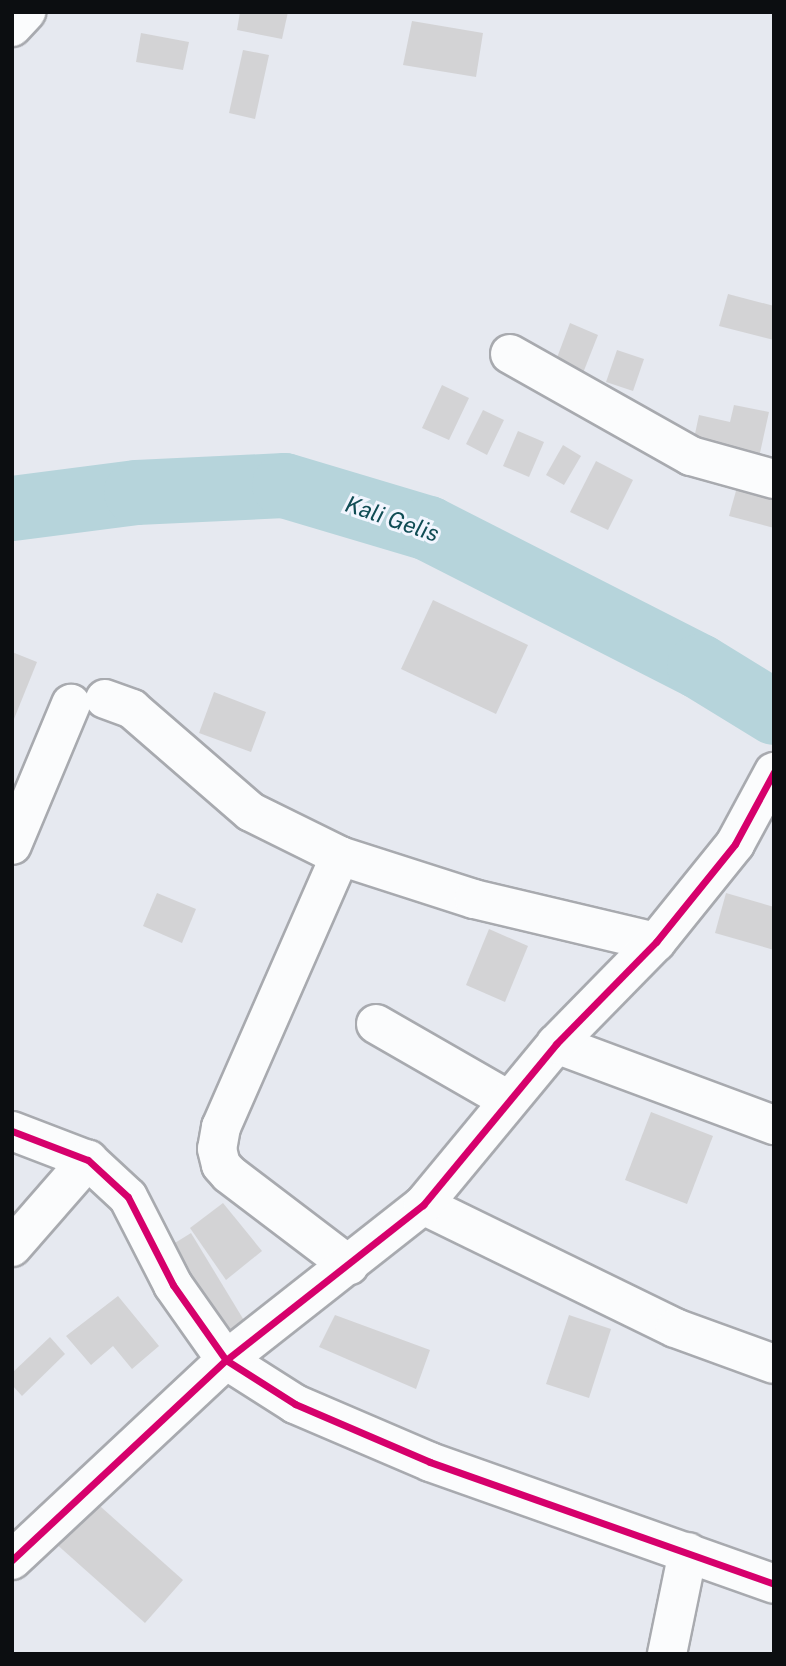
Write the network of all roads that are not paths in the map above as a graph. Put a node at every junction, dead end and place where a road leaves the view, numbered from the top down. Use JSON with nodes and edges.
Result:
{"nodes":[{"id":1,"x":26,"y":12,"type":"edge"},
{"id":2,"x":12,"y":27,"type":"edge"},
{"id":3,"x":510,"y":354,"type":"dead end"},
{"id":4,"x":774,"y":479,"type":"edge"},
{"id":5,"x":774,"y":772,"type":"edge"},
{"id":6,"x":12,"y":845,"type":"edge"},
{"id":7,"x":340,"y":856,"type":"junction"},
{"id":8,"x":656,"y":942,"type":"junction"},
{"id":9,"x":376,"y":1024,"type":"dead end"},
{"id":10,"x":556,"y":1044,"type":"junction"},
{"id":11,"x":508,"y":1100,"type":"junction"},
{"id":12,"x":774,"y":1125,"type":"edge"},
{"id":13,"x":12,"y":1130,"type":"edge"},
{"id":14,"x":88,"y":1160,"type":"junction"},
{"id":15,"x":423,"y":1205,"type":"junction"},
{"id":16,"x":12,"y":1247,"type":"edge"},
{"id":17,"x":349,"y":1265,"type":"junction"},
{"id":18,"x":226,"y":1360,"type":"junction"},
{"id":19,"x":774,"y":1364,"type":"edge"},
{"id":20,"x":688,"y":1552,"type":"junction"},
{"id":21,"x":12,"y":1560,"type":"edge"},
{"id":22,"x":774,"y":1584,"type":"edge"},
{"id":23,"x":667,"y":1654,"type":"edge"}],
"edges":[{"from":1,"to":2,"type":"street"},
{"from":3,"to":4,"type":"street"},
{"from":5,"to":8,"type":"street"},
{"from":6,"to":7,"type":"street"},
{"from":7,"to":8,"type":"street"},
{"from":7,"to":17,"type":"street"},
{"from":8,"to":10,"type":"street"},
{"from":9,"to":11,"type":"street"},
{"from":10,"to":11,"type":"street"},
{"from":10,"to":12,"type":"street"},
{"from":11,"to":15,"type":"street"},
{"from":13,"to":14,"type":"street"},
{"from":14,"to":16,"type":"street"},
{"from":14,"to":18,"type":"street"},
{"from":15,"to":17,"type":"street"},
{"from":15,"to":19,"type":"street"},
{"from":17,"to":18,"type":"street"},
{"from":18,"to":20,"type":"street"},
{"from":18,"to":21,"type":"street"},
{"from":20,"to":22,"type":"street"},
{"from":20,"to":23,"type":"street"}]}
